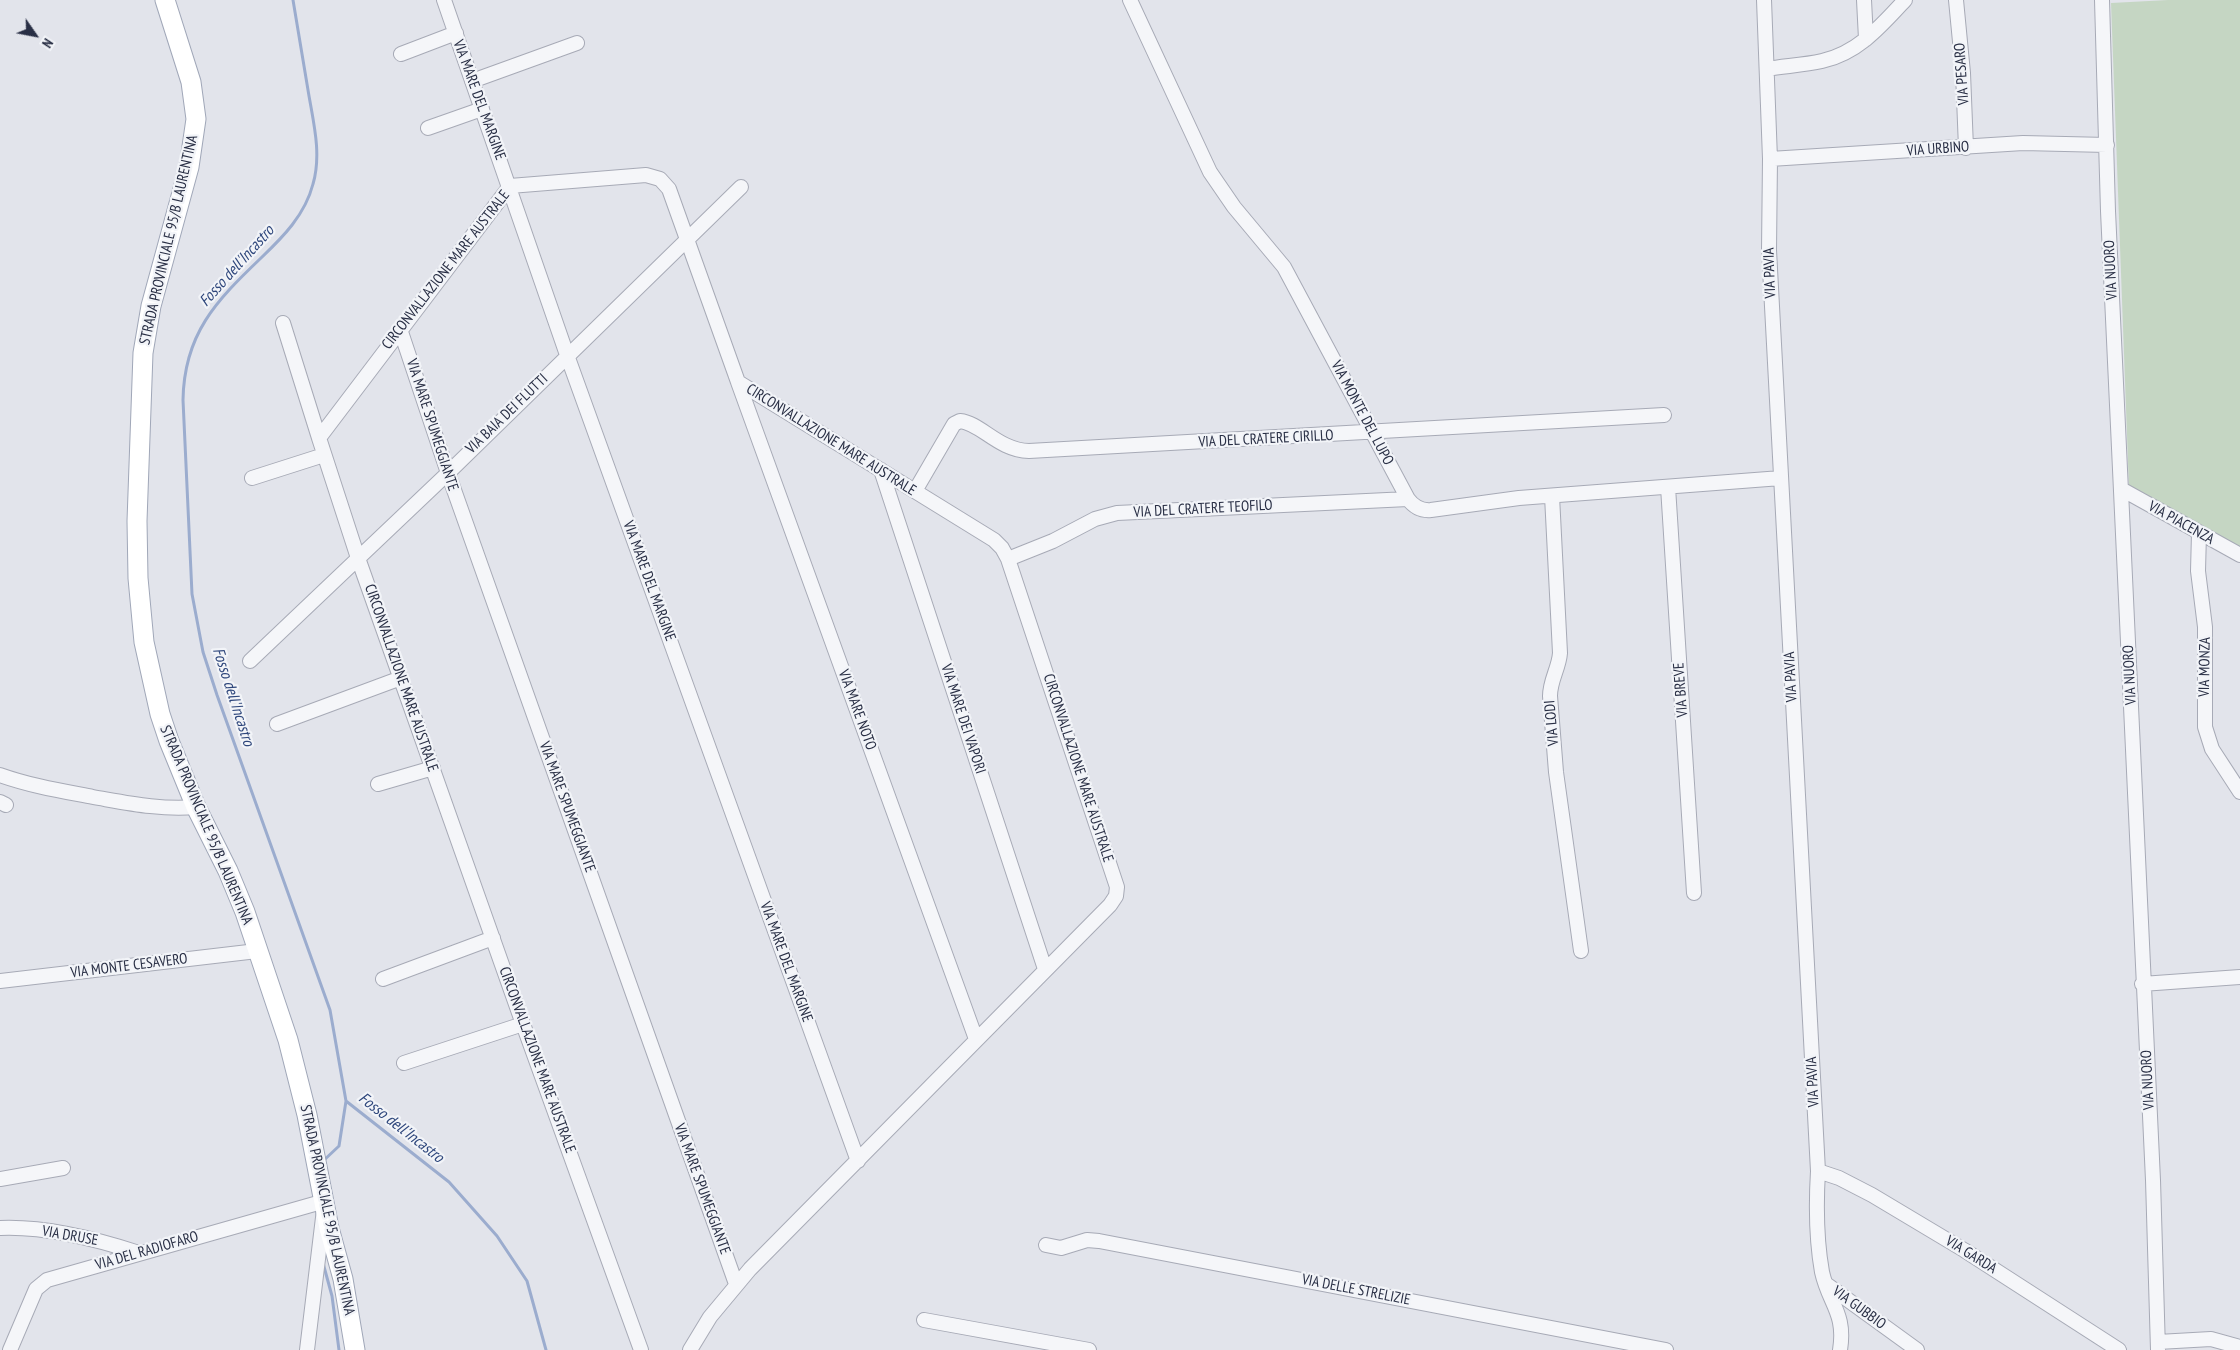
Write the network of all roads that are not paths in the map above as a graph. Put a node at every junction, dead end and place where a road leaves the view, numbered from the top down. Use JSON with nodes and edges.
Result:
{"nodes":[{"id":1,"x":165,"y":0,"type":"edge"},
{"id":2,"x":444,"y":0,"type":"edge"},
{"id":3,"x":1130,"y":0,"type":"edge"},
{"id":4,"x":1764,"y":0,"type":"edge"},
{"id":5,"x":1864,"y":0,"type":"edge"},
{"id":6,"x":1905,"y":0,"type":"edge"},
{"id":7,"x":1956,"y":0,"type":"edge"},
{"id":8,"x":2102,"y":0,"type":"edge"},
{"id":9,"x":456,"y":34,"type":"junction"},
{"id":10,"x":1866,"y":39,"type":"junction"},
{"id":11,"x":577,"y":43,"type":"dead end"},
{"id":12,"x":401,"y":54,"type":"dead end"},
{"id":13,"x":1768,"y":69,"type":"junction"},
{"id":14,"x":472,"y":81,"type":"junction"},
{"id":15,"x":482,"y":109,"type":"junction"},
{"id":16,"x":428,"y":128,"type":"dead end"},
{"id":17,"x":2107,"y":145,"type":"junction"},
{"id":18,"x":1966,"y":148,"type":"junction"},
{"id":19,"x":1770,"y":160,"type":"junction"},
{"id":20,"x":510,"y":186,"type":"junction"},
{"id":21,"x":741,"y":187,"type":"dead end"},
{"id":22,"x":688,"y":241,"type":"junction"},
{"id":23,"x":283,"y":324,"type":"dead end"},
{"id":24,"x":400,"y":329,"type":"junction"},
{"id":25,"x":567,"y":355,"type":"junction"},
{"id":26,"x":738,"y":382,"type":"junction"},
{"id":27,"x":1664,"y":414,"type":"dead end"},
{"id":28,"x":1373,"y":433,"type":"junction"},
{"id":29,"x":319,"y":438,"type":"junction"},
{"id":30,"x":324,"y":454,"type":"junction"},
{"id":31,"x":882,"y":470,"type":"junction"},
{"id":32,"x":448,"y":473,"type":"junction"},
{"id":33,"x":252,"y":478,"type":"dead end"},
{"id":34,"x":1781,"y":478,"type":"junction"},
{"id":35,"x":1668,"y":487,"type":"junction"},
{"id":36,"x":2123,"y":490,"type":"junction"},
{"id":37,"x":915,"y":491,"type":"junction"},
{"id":38,"x":1552,"y":496,"type":"junction"},
{"id":39,"x":1408,"y":499,"type":"junction"},
{"id":40,"x":2199,"y":533,"type":"junction"},
{"id":41,"x":2240,"y":555,"type":"edge"},
{"id":42,"x":358,"y":558,"type":"junction"},
{"id":43,"x":1008,"y":559,"type":"junction"},
{"id":44,"x":250,"y":661,"type":"dead end"},
{"id":45,"x":401,"y":678,"type":"junction"},
{"id":46,"x":277,"y":724,"type":"dead end"},
{"id":47,"x":433,"y":768,"type":"junction"},
{"id":48,"x":0,"y":775,"type":"edge"},
{"id":49,"x":378,"y":784,"type":"dead end"},
{"id":50,"x":2240,"y":792,"type":"edge"},
{"id":51,"x":196,"y":807,"type":"junction"},
{"id":52,"x":1694,"y":894,"type":"dead end"},
{"id":53,"x":493,"y":938,"type":"junction"},
{"id":54,"x":257,"y":951,"type":"junction"},
{"id":55,"x":1581,"y":951,"type":"dead end"},
{"id":56,"x":1045,"y":969,"type":"junction"},
{"id":57,"x":2240,"y":977,"type":"edge"},
{"id":58,"x":383,"y":979,"type":"dead end"},
{"id":59,"x":0,"y":981,"type":"edge"},
{"id":60,"x":2142,"y":984,"type":"junction"},
{"id":61,"x":523,"y":1024,"type":"junction"},
{"id":62,"x":976,"y":1039,"type":"junction"},
{"id":63,"x":404,"y":1063,"type":"dead end"},
{"id":64,"x":858,"y":1161,"type":"junction"},
{"id":65,"x":63,"y":1168,"type":"dead end"},
{"id":66,"x":1818,"y":1170,"type":"junction"},
{"id":67,"x":0,"y":1179,"type":"edge"},
{"id":68,"x":324,"y":1202,"type":"junction"},
{"id":69,"x":0,"y":1228,"type":"edge"},
{"id":70,"x":1046,"y":1245,"type":"dead end"},
{"id":71,"x":139,"y":1253,"type":"junction"},
{"id":72,"x":736,"y":1284,"type":"junction"},
{"id":73,"x":1825,"y":1284,"type":"junction"},
{"id":74,"x":924,"y":1320,"type":"dead end"},
{"id":75,"x":2158,"y":1346,"type":"edge"},
{"id":76,"x":2240,"y":1347,"type":"edge"},
{"id":77,"x":10,"y":1350,"type":"edge"},
{"id":78,"x":307,"y":1350,"type":"edge"},
{"id":79,"x":355,"y":1350,"type":"edge"},
{"id":80,"x":641,"y":1350,"type":"edge"},
{"id":81,"x":690,"y":1350,"type":"edge"},
{"id":82,"x":1089,"y":1350,"type":"edge"},
{"id":83,"x":1666,"y":1350,"type":"edge"},
{"id":84,"x":1840,"y":1350,"type":"edge"},
{"id":85,"x":1917,"y":1350,"type":"edge"},
{"id":86,"x":2119,"y":1350,"type":"edge"}],
"edges":[{"from":1,"to":51,"type":"main road","name":"STRADA PROVINCIALE 95/B LAURENTINA"},
{"from":2,"to":9,"type":"street","name":"VIA MARE DEL MARGINE"},
{"from":3,"to":28,"type":"street","name":"VIA MONTE DEL LUPO"},
{"from":4,"to":13,"type":"street","name":"VIA PAVIA"},
{"from":5,"to":10,"type":"street"},
{"from":6,"to":10,"type":"street"},
{"from":7,"to":18,"type":"street","name":"VIA PESARO"},
{"from":8,"to":17,"type":"street","name":"VIA NUORO"},
{"from":9,"to":12,"type":"street"},
{"from":9,"to":14,"type":"street","name":"VIA MARE DEL MARGINE"},
{"from":10,"to":13,"type":"street"},
{"from":11,"to":14,"type":"street"},
{"from":13,"to":19,"type":"street","name":"VIA PAVIA"},
{"from":14,"to":15,"type":"street","name":"VIA MARE DEL MARGINE"},
{"from":15,"to":16,"type":"street"},
{"from":15,"to":20,"type":"street","name":"VIA MARE DEL MARGINE"},
{"from":17,"to":18,"type":"street","name":"VIA URBINO"},
{"from":17,"to":36,"type":"street","name":"VIA NUORO"},
{"from":18,"to":19,"type":"street","name":"VIA URBINO"},
{"from":19,"to":34,"type":"street","name":"VIA PAVIA"},
{"from":20,"to":22,"type":"street","name":"CIRCONVALLAZIONE MARE AUSTRALE"},
{"from":20,"to":24,"type":"street","name":"CIRCONVALLAZIONE MARE AUSTRALE"},
{"from":20,"to":25,"type":"street","name":"VIA MARE DEL MARGINE"},
{"from":21,"to":22,"type":"street","name":"VIA BAIA DEI FLUTTI"},
{"from":22,"to":25,"type":"street","name":"VIA BAIA DEI FLUTTI"},
{"from":22,"to":26,"type":"street","name":"CIRCONVALLAZIONE MARE AUSTRALE"},
{"from":23,"to":29,"type":"street"},
{"from":24,"to":29,"type":"street","name":"CIRCONVALLAZIONE MARE AUSTRALE"},
{"from":24,"to":32,"type":"street","name":"VIA MARE SPUMEGGIANTE"},
{"from":25,"to":32,"type":"street","name":"VIA BAIA DEI FLUTTI"},
{"from":25,"to":64,"type":"street","name":"VIA MARE DEL MARGINE"},
{"from":26,"to":31,"type":"street","name":"CIRCONVALLAZIONE MARE AUSTRALE"},
{"from":26,"to":62,"type":"street","name":"VIA MARE NOTO"},
{"from":27,"to":28,"type":"street","name":"VIA DEL CRATERE CIRILLO"},
{"from":28,"to":37,"type":"street","name":"VIA DEL CRATERE CIRILLO"},
{"from":28,"to":39,"type":"street","name":"VIA MONTE DEL LUPO"},
{"from":29,"to":30,"type":"street","name":"CIRCONVALLAZIONE MARE AUSTRALE"},
{"from":30,"to":33,"type":"street"},
{"from":30,"to":42,"type":"street","name":"CIRCONVALLAZIONE MARE AUSTRALE"},
{"from":31,"to":37,"type":"street","name":"CIRCONVALLAZIONE MARE AUSTRALE"},
{"from":31,"to":56,"type":"street","name":"VIA MARE DEI VAPORI"},
{"from":32,"to":42,"type":"street","name":"VIA BAIA DEI FLUTTI"},
{"from":32,"to":72,"type":"street","name":"VIA MARE SPUMEGGIANTE"},
{"from":34,"to":35,"type":"street"},
{"from":34,"to":66,"type":"street","name":"VIA PAVIA"},
{"from":35,"to":38,"type":"street"},
{"from":35,"to":52,"type":"street","name":"VIA BREVE"},
{"from":36,"to":40,"type":"street","name":"VIA PIACENZA"},
{"from":36,"to":60,"type":"street","name":"VIA NUORO"},
{"from":37,"to":43,"type":"street","name":"CIRCONVALLAZIONE MARE AUSTRALE"},
{"from":38,"to":39,"type":"street"},
{"from":38,"to":55,"type":"street","name":"VIA LODI"},
{"from":39,"to":43,"type":"street","name":"VIA DEL CRATERE TEOFILO"},
{"from":40,"to":41,"type":"street","name":"VIA PIACENZA"},
{"from":40,"to":50,"type":"street","name":"VIA MONZA"},
{"from":42,"to":44,"type":"street","name":"VIA BAIA DEI FLUTTI"},
{"from":42,"to":45,"type":"street","name":"CIRCONVALLAZIONE MARE AUSTRALE"},
{"from":43,"to":56,"type":"street","name":"CIRCONVALLAZIONE MARE AUSTRALE"},
{"from":45,"to":46,"type":"street"},
{"from":45,"to":47,"type":"street","name":"CIRCONVALLAZIONE MARE AUSTRALE"},
{"from":47,"to":49,"type":"street"},
{"from":47,"to":53,"type":"street","name":"CIRCONVALLAZIONE MARE AUSTRALE"},
{"from":48,"to":51,"type":"street"},
{"from":51,"to":54,"type":"main road","name":"STRADA PROVINCIALE 95/B LAURENTINA"},
{"from":53,"to":58,"type":"street"},
{"from":53,"to":61,"type":"street","name":"CIRCONVALLAZIONE MARE AUSTRALE"},
{"from":54,"to":59,"type":"street","name":"VIA MONTE CESAVERO"},
{"from":54,"to":68,"type":"main road","name":"STRADA PROVINCIALE 95/B LAURENTINA"},
{"from":56,"to":62,"type":"street","name":"CIRCONVALLAZIONE MARE AUSTRALE"},
{"from":57,"to":60,"type":"street"},
{"from":60,"to":75,"type":"street","name":"VIA NUORO"},
{"from":61,"to":63,"type":"street"},
{"from":61,"to":80,"type":"street","name":"CIRCONVALLAZIONE MARE AUSTRALE"},
{"from":62,"to":64,"type":"street","name":"CIRCONVALLAZIONE MARE AUSTRALE"},
{"from":64,"to":72,"type":"street","name":"CIRCONVALLAZIONE MARE AUSTRALE"},
{"from":65,"to":67,"type":"street"},
{"from":66,"to":73,"type":"street","name":"VIA PAVIA"},
{"from":66,"to":86,"type":"street","name":"VIA GARDA"},
{"from":68,"to":71,"type":"street","name":"VIA DEL RADIOFARO"},
{"from":68,"to":78,"type":"street"},
{"from":68,"to":79,"type":"main road","name":"STRADA PROVINCIALE 95/B LAURENTINA"},
{"from":69,"to":71,"type":"street","name":"VIA DRUSE"},
{"from":70,"to":83,"type":"street","name":"VIA DELLE STRELIZIE"},
{"from":71,"to":77,"type":"street","name":"VIA DEL RADIOFARO"},
{"from":72,"to":81,"type":"street","name":"CIRCONVALLAZIONE MARE AUSTRALE"},
{"from":73,"to":84,"type":"street","name":"VIA PAVIA"},
{"from":73,"to":85,"type":"street","name":"VIA GUBBIO"},
{"from":74,"to":82,"type":"street"},
{"from":75,"to":76,"type":"street"}]}
